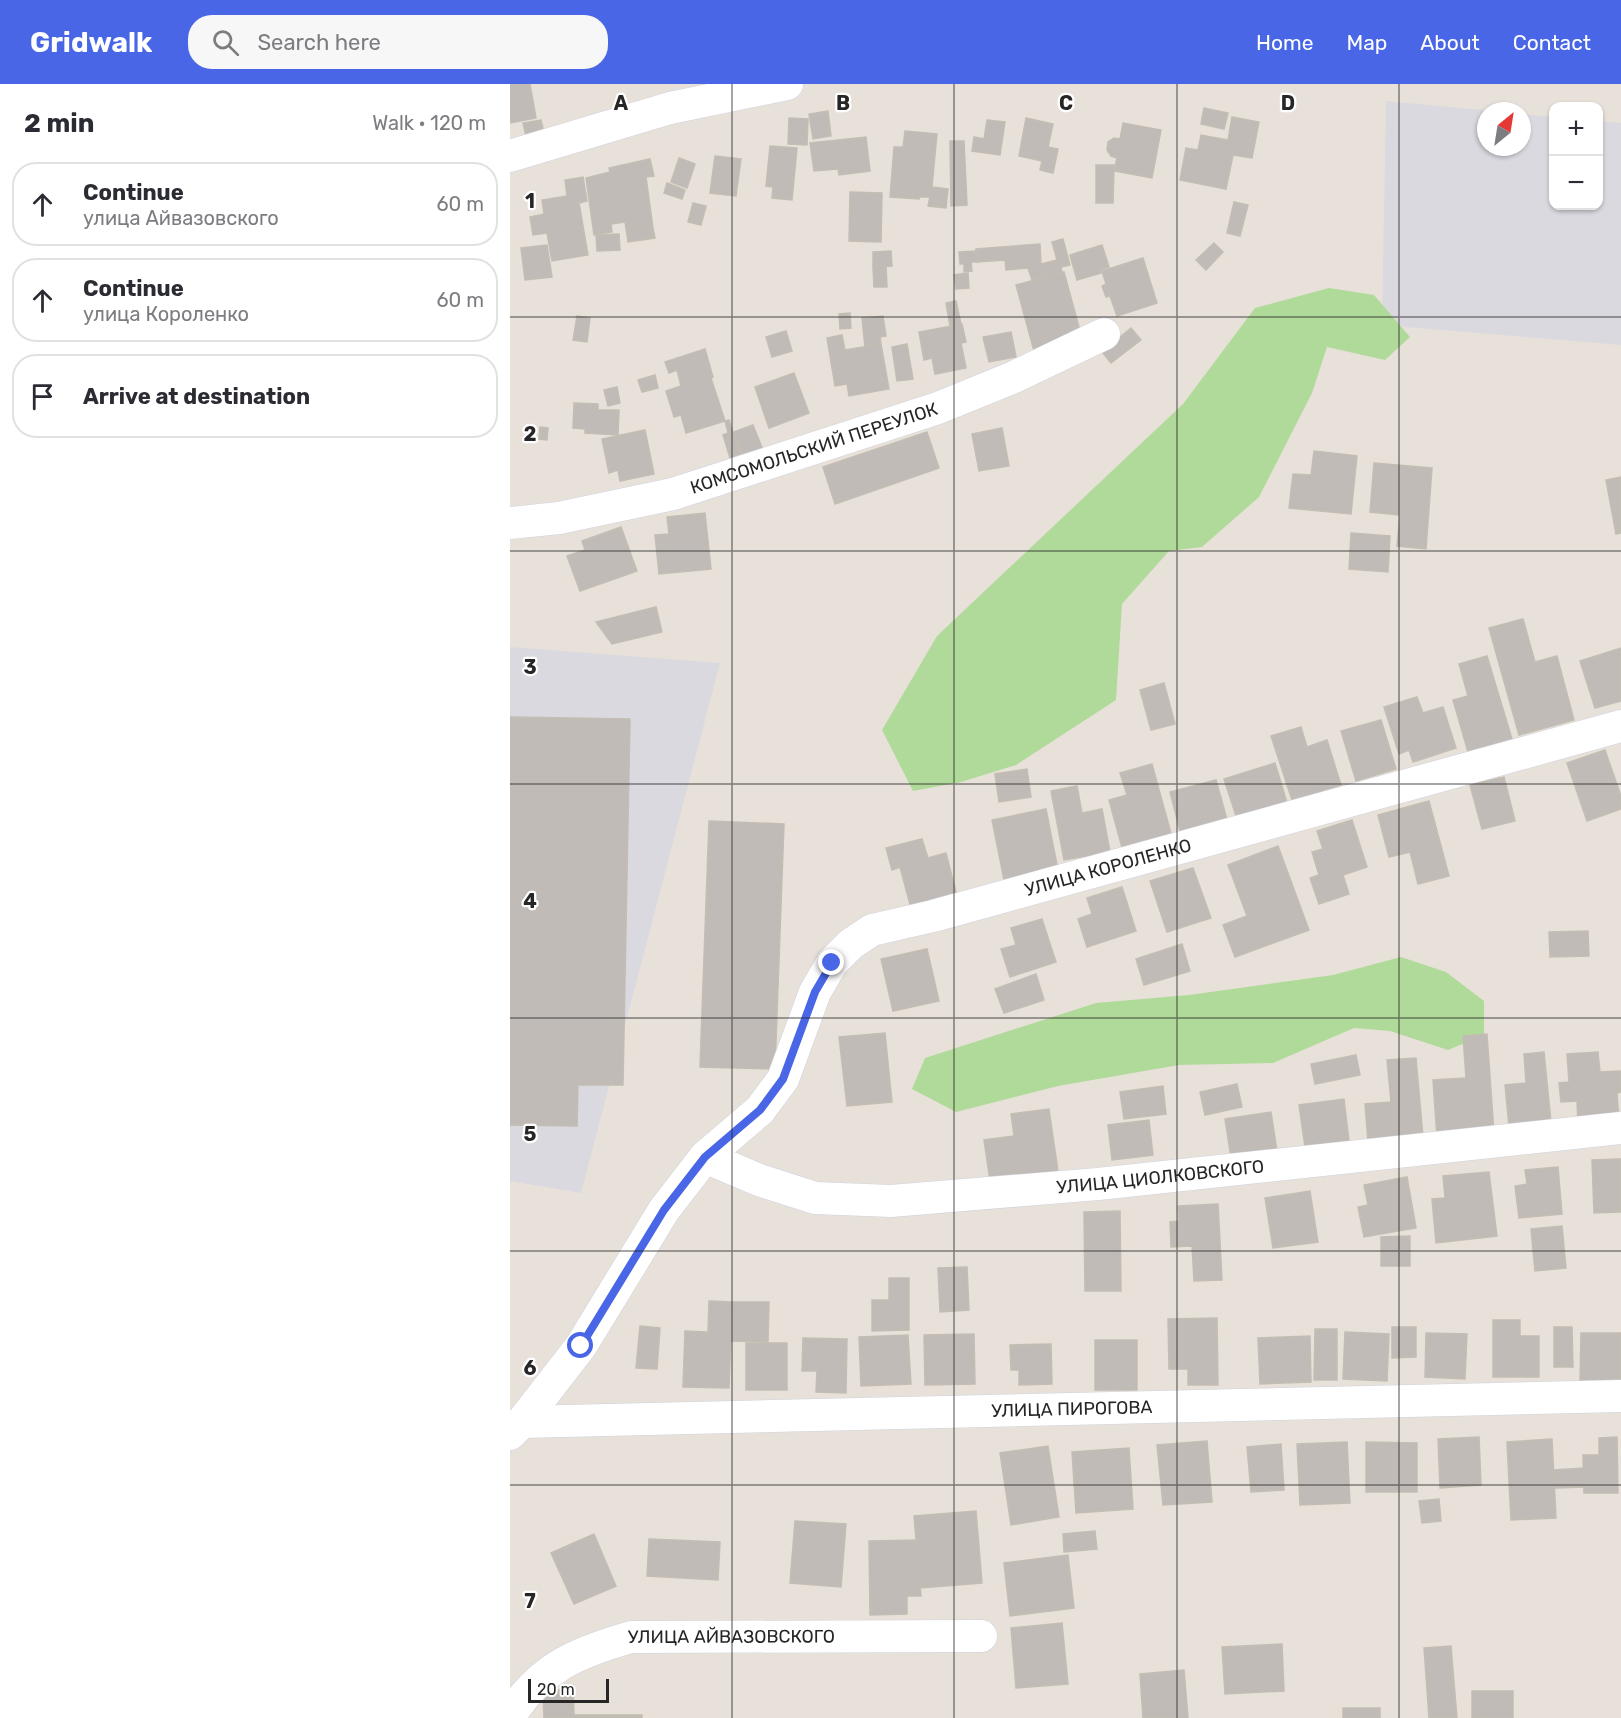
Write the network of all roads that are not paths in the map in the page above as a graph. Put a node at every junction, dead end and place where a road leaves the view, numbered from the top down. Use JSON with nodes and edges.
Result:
{"nodes":[{"id":1,"x":787,"y":84,"type":"edge"},
{"id":2,"x":674,"y":96,"type":"edge"},
{"id":3,"x":510,"y":156,"type":"edge"},
{"id":4,"x":1104,"y":334,"type":"dead end"},
{"id":5,"x":510,"y":523,"type":"edge"},
{"id":6,"x":1621,"y":726,"type":"edge"},
{"id":7,"x":1621,"y":1128,"type":"edge"},
{"id":8,"x":705,"y":1157,"type":"junction"},
{"id":9,"x":1621,"y":1396,"type":"edge"},
{"id":10,"x":516,"y":1428,"type":"edge"},
{"id":11,"x":981,"y":1636,"type":"dead end"},
{"id":12,"x":510,"y":1716,"type":"edge"}],
"edges":[{"from":1,"to":2,"type":"street"},
{"from":2,"to":3,"type":"street"},
{"from":4,"to":5,"type":"street","name":"КОМСОМОЛЬСКИЙ ПЕРЕУЛОК"},
{"from":6,"to":8,"type":"street","name":"УЛИЦА КОРОЛЕНКО"},
{"from":7,"to":8,"type":"street","name":"УЛИЦА ЦИОЛКОВСКОГО"},
{"from":8,"to":10,"type":"street"},
{"from":9,"to":10,"type":"street","name":"УЛИЦА ПИРОГОВА"},
{"from":11,"to":12,"type":"street","name":"УЛИЦА АЙВАЗОВСКОГО"}]}
